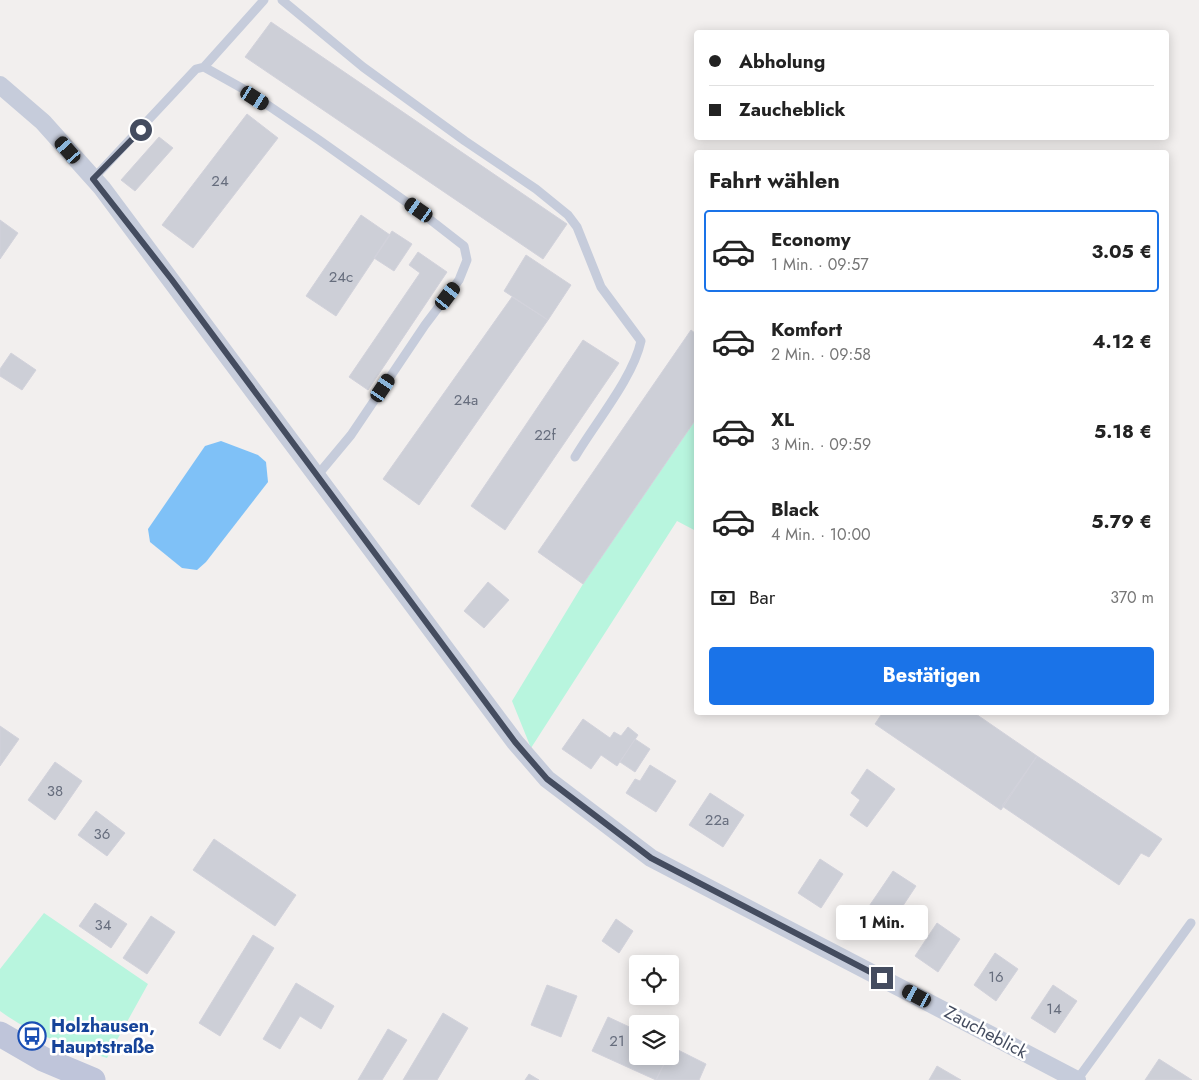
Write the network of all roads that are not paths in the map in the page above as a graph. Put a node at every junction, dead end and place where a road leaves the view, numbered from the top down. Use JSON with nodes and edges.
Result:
{"nodes":[{"id":1,"x":264,"y":0,"type":"edge"},
{"id":2,"x":282,"y":0,"type":"edge"},
{"id":3,"x":204,"y":67,"type":"junction"},
{"id":4,"x":0,"y":85,"type":"edge"},
{"id":5,"x":93,"y":179,"type":"junction"},
{"id":6,"x":575,"y":457,"type":"dead end"},
{"id":7,"x":316,"y":477,"type":"junction"},
{"id":8,"x":1191,"y":923,"type":"dead end"},
{"id":9,"x":0,"y":1034,"type":"edge"},
{"id":10,"x":93,"y":1080,"type":"edge"},
{"id":11,"x":1077,"y":1080,"type":"edge"}],
"edges":[{"from":1,"to":3,"type":"lane"},
{"from":2,"to":6,"type":"lane"},
{"from":3,"to":5,"type":"lane"},
{"from":3,"to":7,"type":"lane"},
{"from":4,"to":5,"type":"street","name":"Zaucheblick"},
{"from":5,"to":7,"type":"street","name":"Zaucheblick"},
{"from":7,"to":11,"type":"street","name":"Zaucheblick"},
{"from":8,"to":11,"type":"lane"},
{"from":9,"to":10,"type":"main road"}]}
